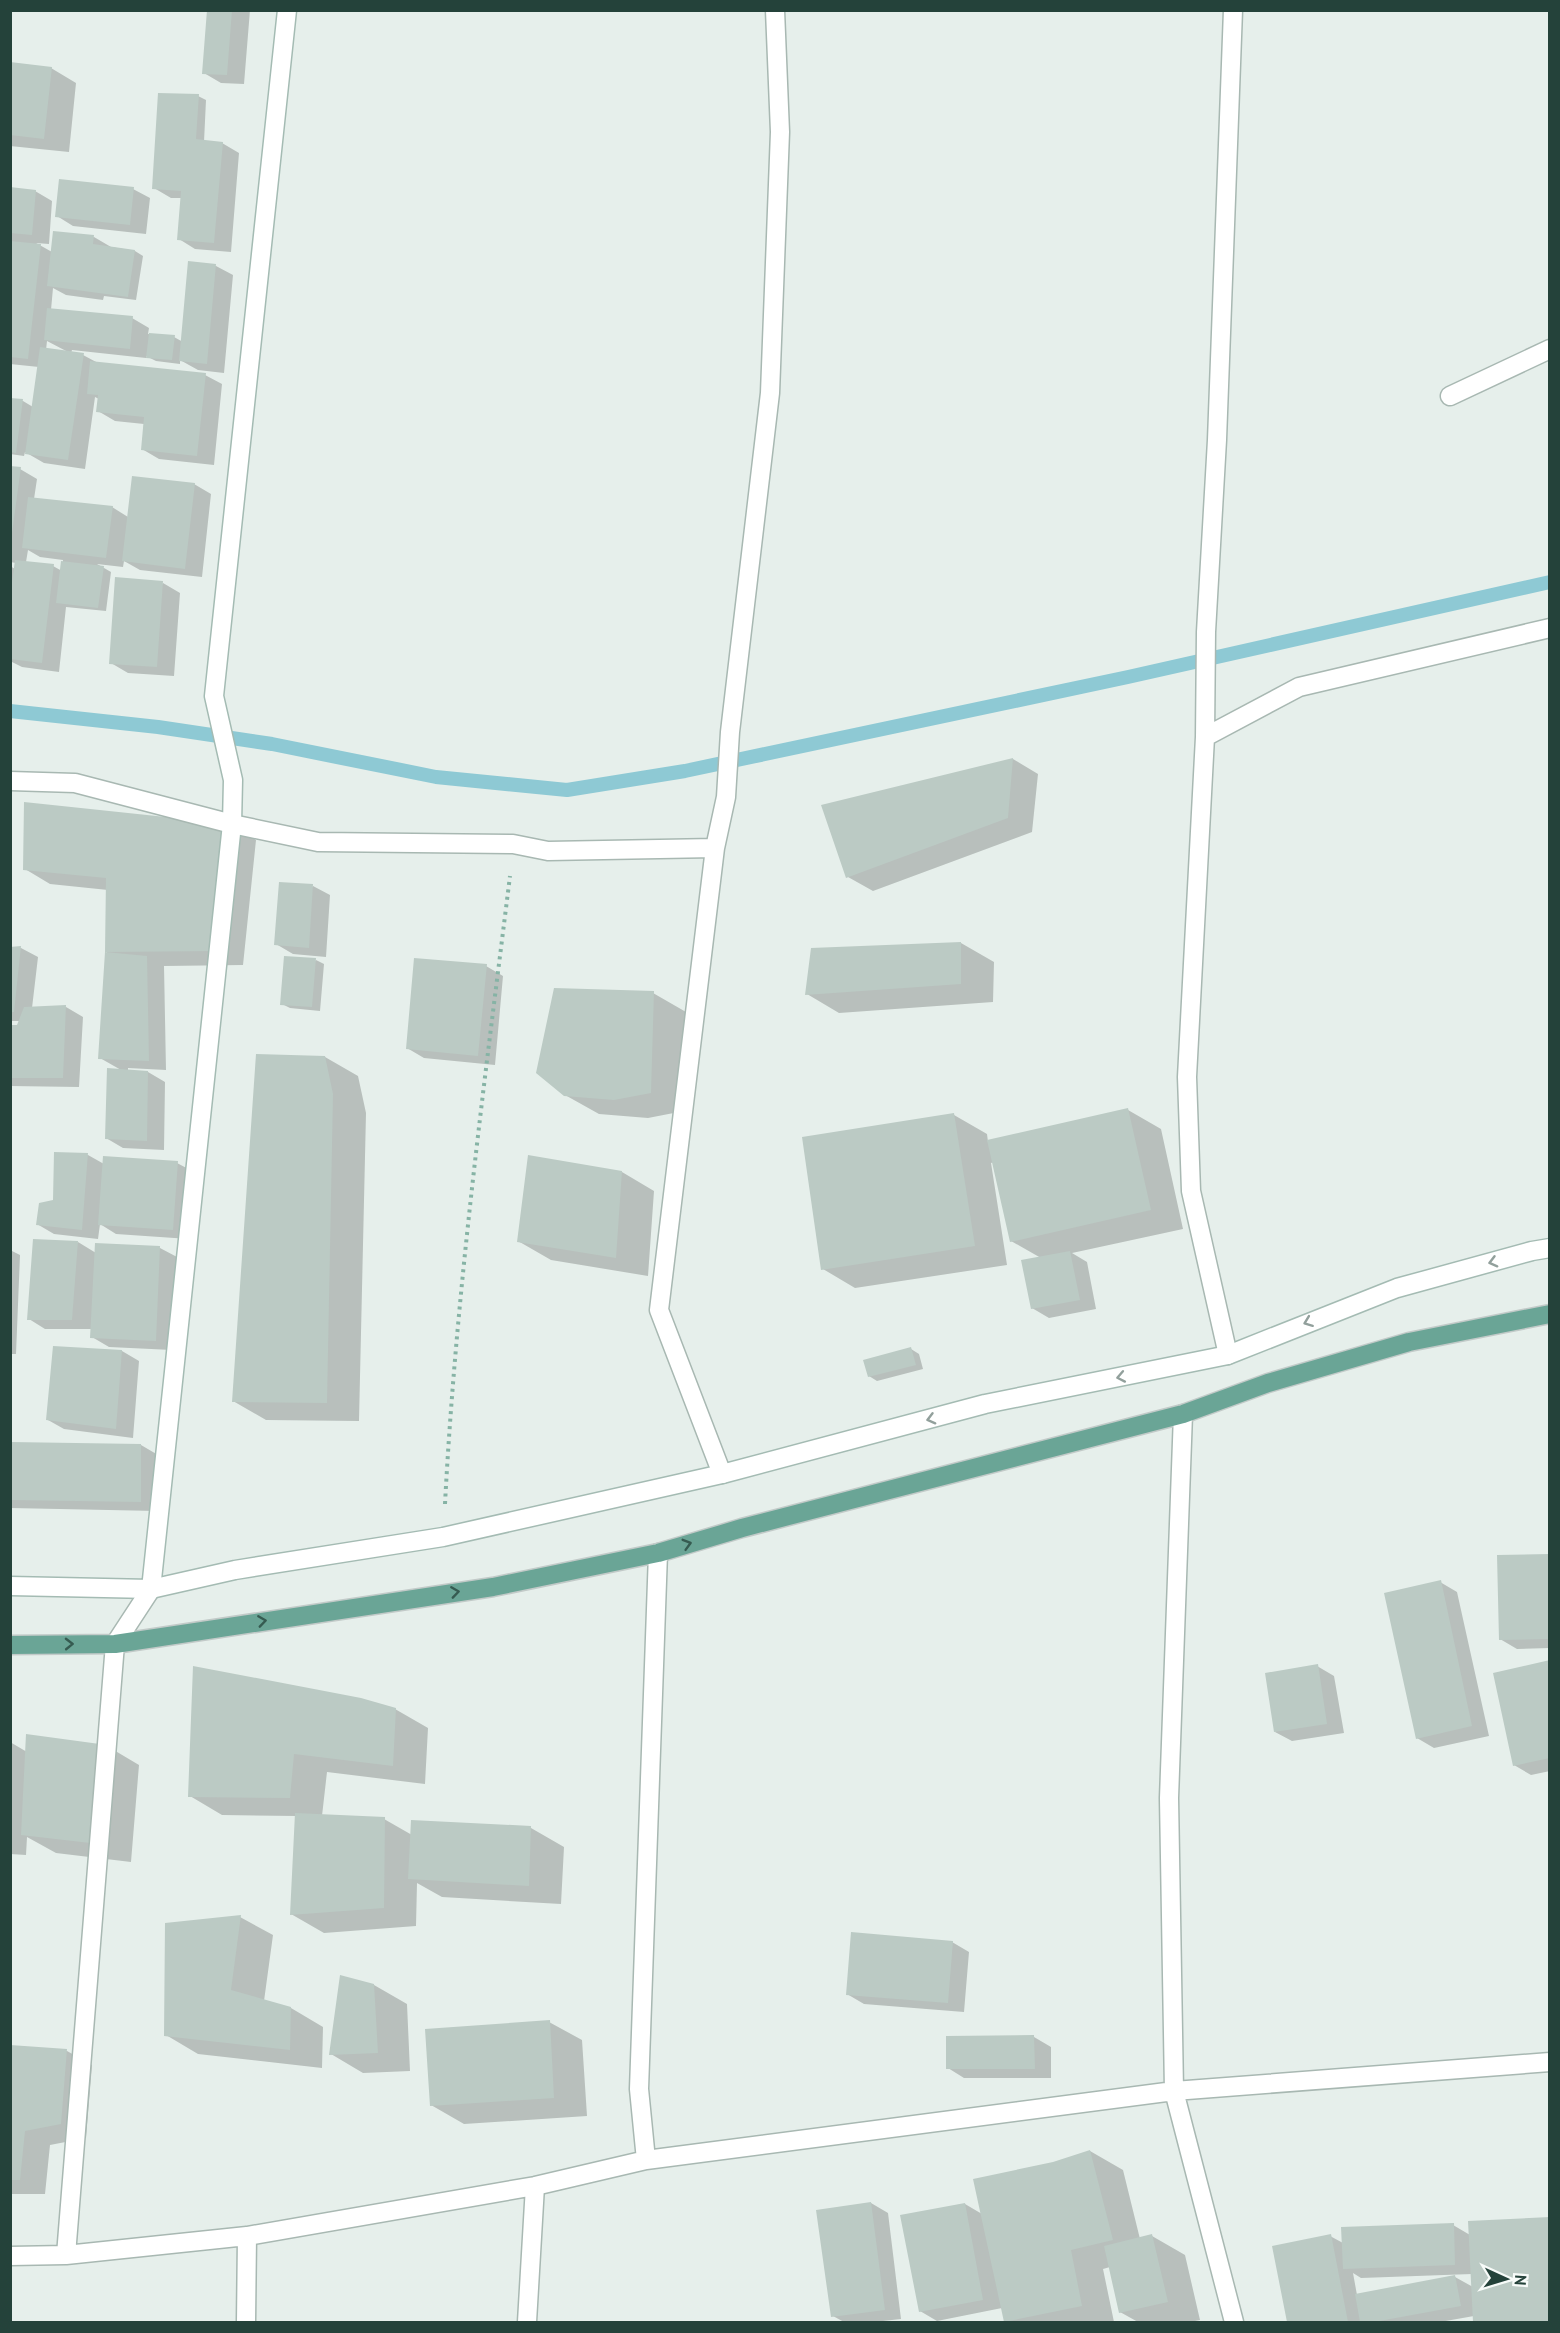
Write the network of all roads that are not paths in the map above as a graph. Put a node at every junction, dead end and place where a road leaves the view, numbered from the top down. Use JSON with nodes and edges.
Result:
{"nodes":[{"id":1,"x":287,"y":10,"type":"edge"},
{"id":2,"x":775,"y":10,"type":"edge"},
{"id":3,"x":1233,"y":10,"type":"edge"},
{"id":4,"x":1550,"y":349,"type":"edge"},
{"id":5,"x":1450,"y":396,"type":"dead end"},
{"id":6,"x":1550,"y":628,"type":"edge"},
{"id":7,"x":1205,"y":737,"type":"junction"},
{"id":8,"x":10,"y":781,"type":"edge"},
{"id":9,"x":231,"y":824,"type":"junction"},
{"id":10,"x":715,"y":848,"type":"junction"},
{"id":11,"x":1550,"y":1248,"type":"edge"},
{"id":12,"x":1550,"y":1314,"type":"edge"},
{"id":13,"x":1228,"y":1355,"type":"junction"},
{"id":14,"x":1183,"y":1414,"type":"junction"},
{"id":15,"x":722,"y":1474,"type":"junction"},
{"id":16,"x":658,"y":1553,"type":"junction"},
{"id":17,"x":10,"y":1586,"type":"edge"},
{"id":18,"x":151,"y":1589,"type":"junction"},
{"id":19,"x":115,"y":1644,"type":"junction"},
{"id":20,"x":10,"y":1645,"type":"edge"},
{"id":21,"x":1550,"y":2062,"type":"edge"},
{"id":22,"x":1174,"y":2091,"type":"junction"},
{"id":23,"x":646,"y":2160,"type":"junction"},
{"id":24,"x":535,"y":2186,"type":"junction"},
{"id":25,"x":247,"y":2236,"type":"junction"},
{"id":26,"x":10,"y":2256,"type":"edge"},
{"id":27,"x":66,"y":2256,"type":"junction"},
{"id":28,"x":246,"y":2322,"type":"edge"},
{"id":29,"x":528,"y":2322,"type":"edge"},
{"id":30,"x":1234,"y":2322,"type":"edge"}],
"edges":[{"from":1,"to":9,"type":"street"},
{"from":2,"to":10,"type":"street"},
{"from":3,"to":7,"type":"street"},
{"from":4,"to":5,"type":"street"},
{"from":6,"to":7,"type":"street"},
{"from":7,"to":13,"type":"street"},
{"from":8,"to":9,"type":"street"},
{"from":9,"to":10,"type":"street"},
{"from":9,"to":18,"type":"street"},
{"from":10,"to":15,"type":"street"},
{"from":11,"to":13,"type":"street","one_way":true},
{"from":12,"to":14,"type":"main road"},
{"from":13,"to":15,"type":"street","one_way":true},
{"from":16,"to":14,"type":"main road","one_way":true},
{"from":14,"to":22,"type":"street"},
{"from":15,"to":18,"type":"street"},
{"from":19,"to":16,"type":"main road","one_way":true},
{"from":16,"to":23,"type":"street"},
{"from":17,"to":18,"type":"street"},
{"from":18,"to":19,"type":"street"},
{"from":20,"to":19,"type":"main road","one_way":true},
{"from":19,"to":27,"type":"street"},
{"from":21,"to":22,"type":"street"},
{"from":22,"to":23,"type":"street"},
{"from":22,"to":30,"type":"street"},
{"from":23,"to":24,"type":"street"},
{"from":24,"to":25,"type":"street"},
{"from":24,"to":29,"type":"street"},
{"from":25,"to":27,"type":"street"},
{"from":25,"to":28,"type":"street"},
{"from":26,"to":27,"type":"street"}]}
